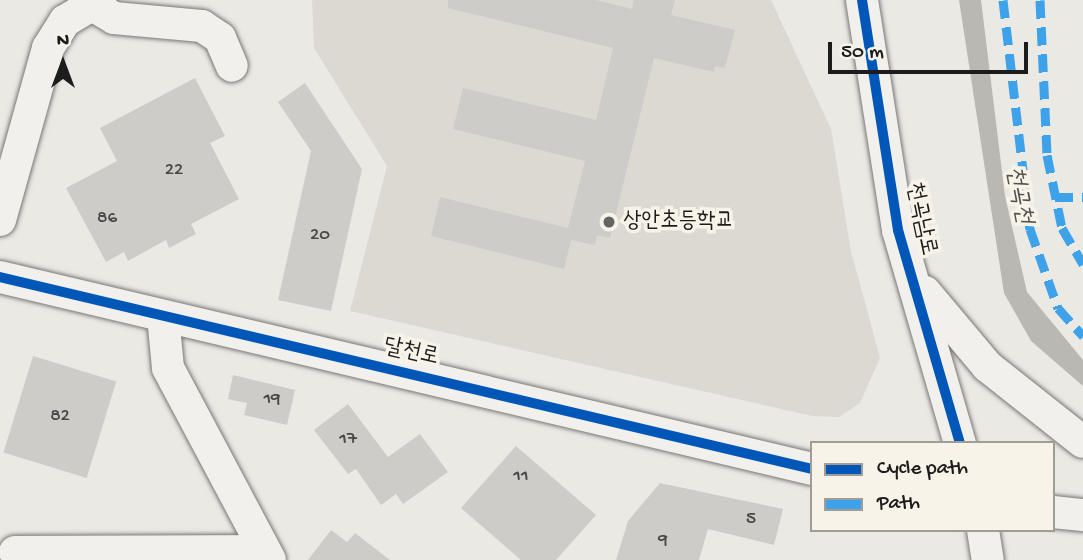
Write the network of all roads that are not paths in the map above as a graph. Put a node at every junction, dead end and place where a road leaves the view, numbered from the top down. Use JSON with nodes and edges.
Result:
{"nodes":[{"id":1,"x":862,"y":0,"type":"edge"},
{"id":2,"x":92,"y":1,"type":"edge"},
{"id":3,"x":232,"y":66,"type":"dead end"},
{"id":4,"x":0,"y":220,"type":"edge"},
{"id":5,"x":907,"y":264,"type":"junction"},
{"id":6,"x":0,"y":277,"type":"edge"},
{"id":7,"x":163,"y":316,"type":"junction"},
{"id":8,"x":959,"y":441,"type":"edge"},
{"id":9,"x":1083,"y":442,"type":"edge"},
{"id":10,"x":810,"y":469,"type":"edge"},
{"id":11,"x":1055,"y":512,"type":"edge"},
{"id":12,"x":1083,"y":515,"type":"edge"},
{"id":13,"x":983,"y":532,"type":"edge"},
{"id":14,"x":15,"y":552,"type":"dead end"},
{"id":15,"x":268,"y":555,"type":"edge"},
{"id":16,"x":988,"y":560,"type":"edge"}],
"edges":[{"from":1,"to":5,"type":"street","name":"천곡남로"},
{"from":2,"to":3,"type":"street"},
{"from":2,"to":4,"type":"street"},
{"from":5,"to":8,"type":"street","name":"천곡남로"},
{"from":5,"to":9,"type":"street"},
{"from":6,"to":7,"type":"street","name":"달천로"},
{"from":7,"to":10,"type":"street","name":"달천로"},
{"from":7,"to":15,"type":"street"},
{"from":11,"to":12,"type":"street"},
{"from":13,"to":16,"type":"street"},
{"from":14,"to":15,"type":"street"}]}
